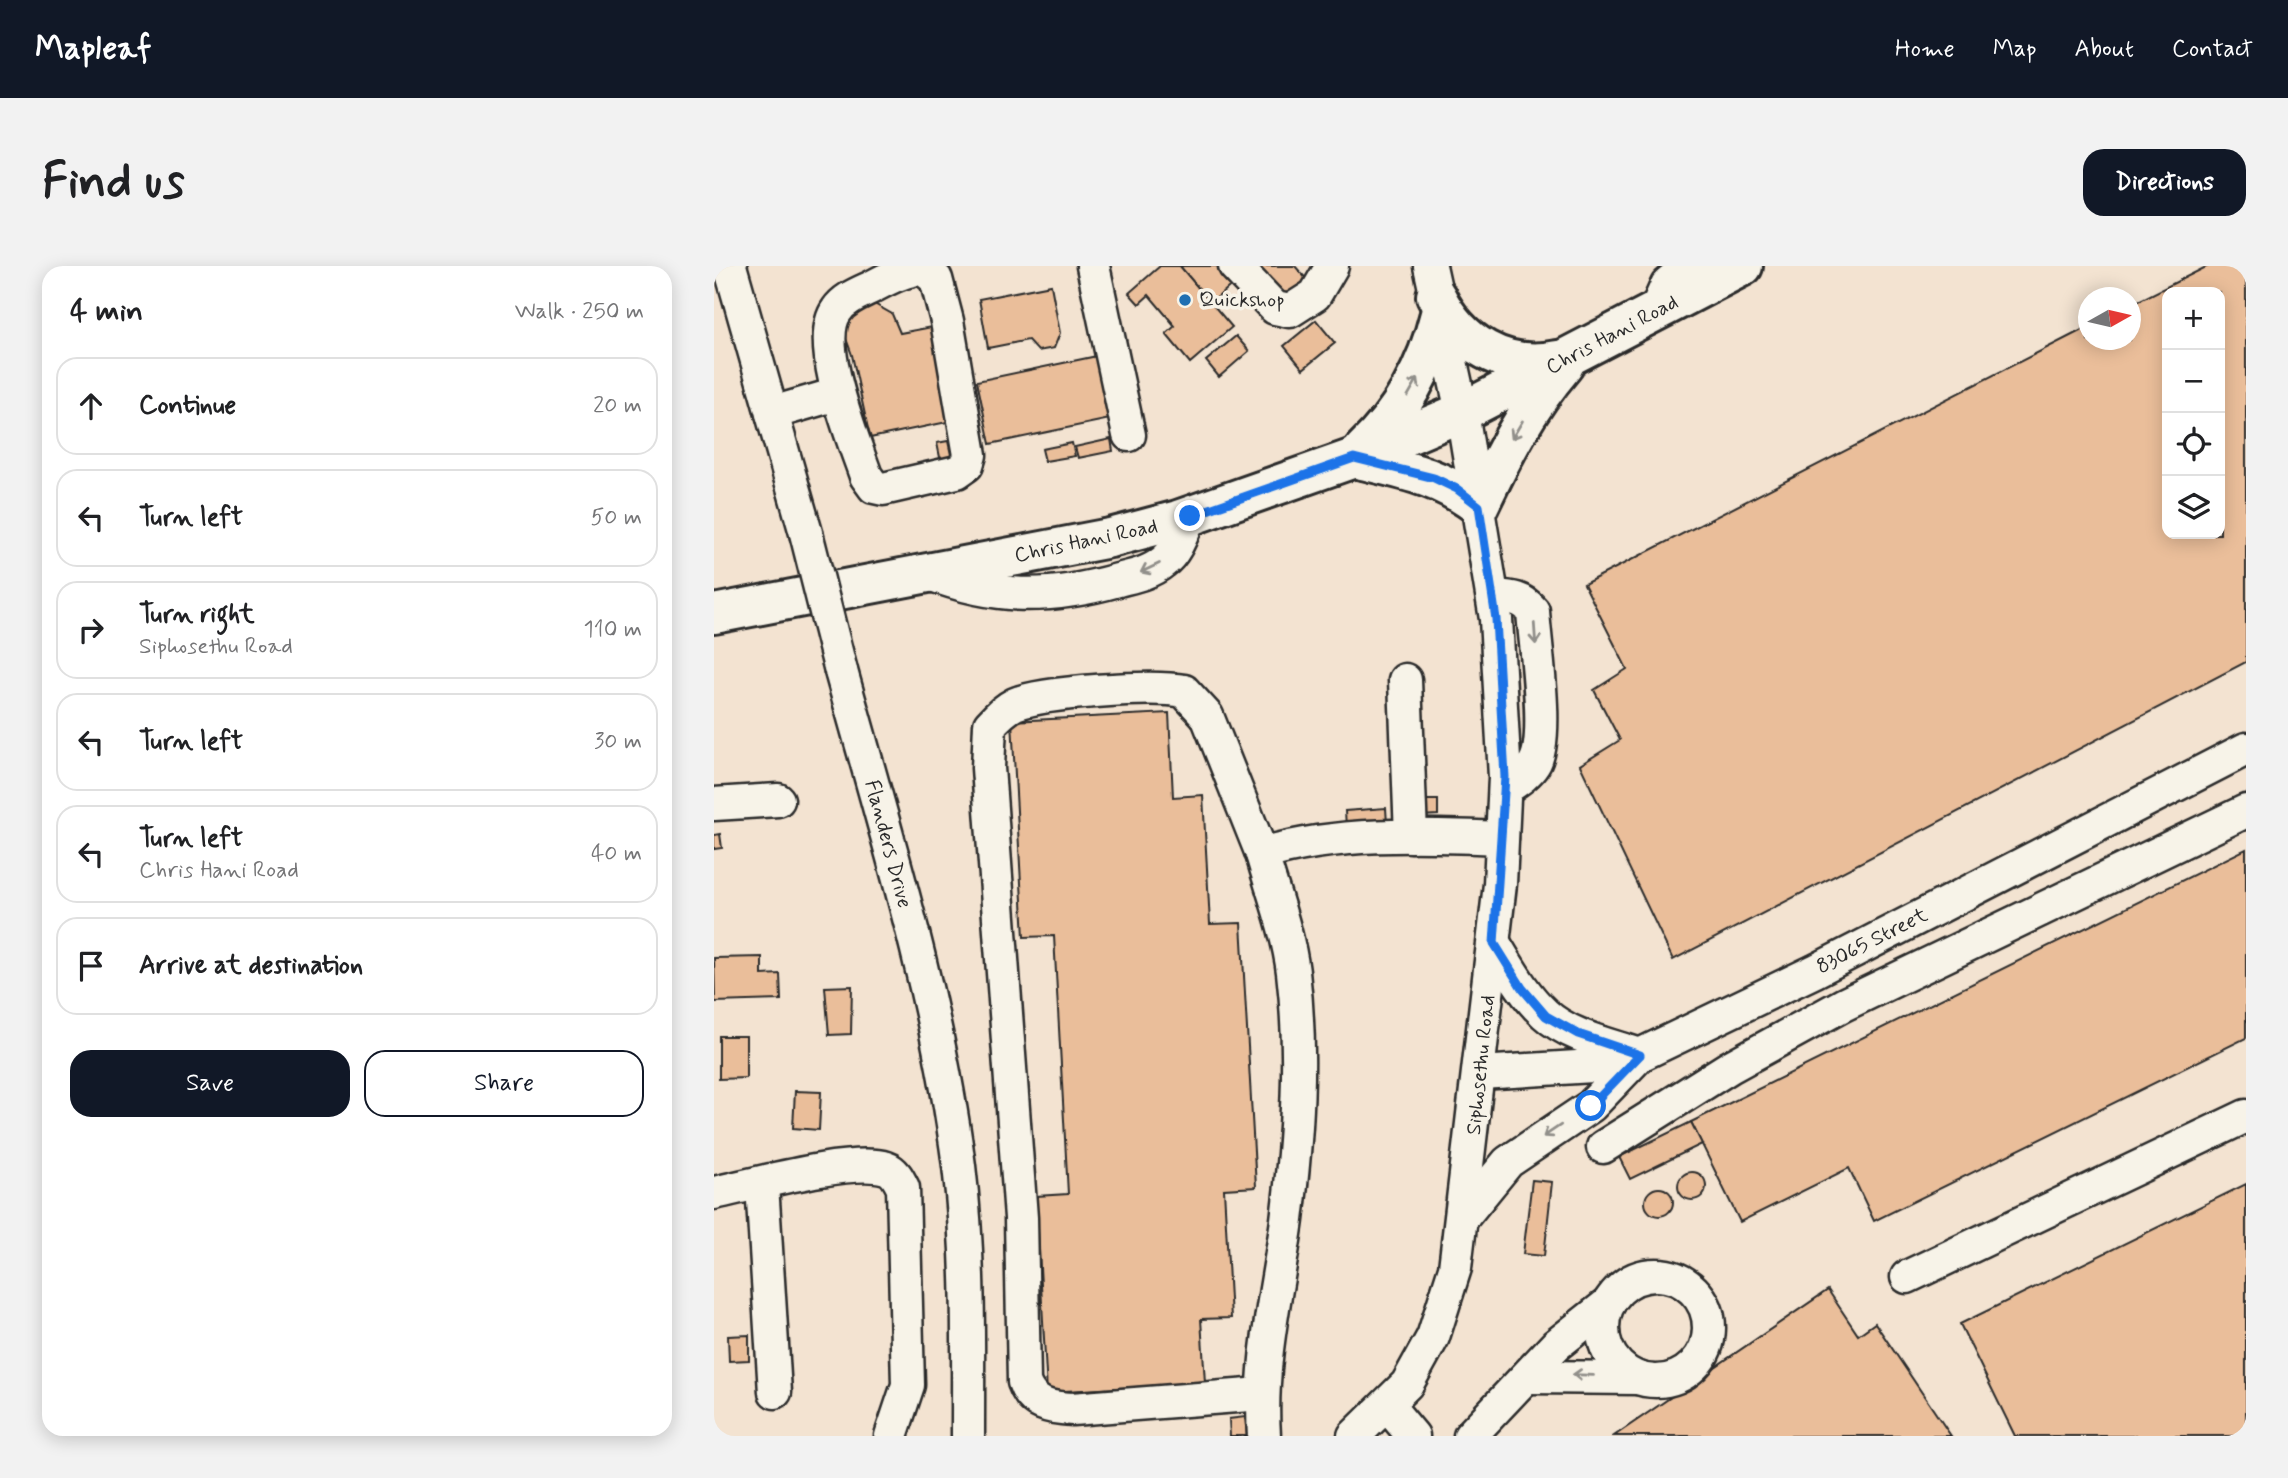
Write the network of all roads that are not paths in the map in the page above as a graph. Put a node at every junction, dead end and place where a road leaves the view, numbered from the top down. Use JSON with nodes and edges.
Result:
{"nodes":[{"id":1,"x":730,"y":266,"type":"edge"},
{"id":2,"x":1093,"y":266,"type":"edge"},
{"id":3,"x":1235,"y":266,"type":"edge"},
{"id":4,"x":1332,"y":266,"type":"edge"},
{"id":5,"x":1689,"y":266,"type":"edge"},
{"id":6,"x":1743,"y":266,"type":"edge"},
{"id":7,"x":916,"y":267,"type":"edge"},
{"id":8,"x":1436,"y":292,"type":"edge"},
{"id":9,"x":1655,"y":312,"type":"junction"},
{"id":10,"x":1572,"y":356,"type":"junction"},
{"id":11,"x":838,"y":394,"type":"junction"},
{"id":12,"x":1462,"y":412,"type":"junction"},
{"id":13,"x":772,"y":413,"type":"junction"},
{"id":14,"x":1129,"y":435,"type":"dead end"},
{"id":15,"x":1354,"y":458,"type":"junction"},
{"id":16,"x":1479,"y":506,"type":"junction"},
{"id":17,"x":714,"y":614,"type":"edge"},
{"id":18,"x":1405,"y":680,"type":"dead end"},
{"id":19,"x":2246,"y":749,"type":"edge"},
{"id":20,"x":778,"y":800,"type":"dead end"},
{"id":21,"x":714,"y":804,"type":"edge"},
{"id":22,"x":2246,"y":811,"type":"edge"},
{"id":23,"x":1410,"y":836,"type":"junction"},
{"id":24,"x":1502,"y":838,"type":"junction"},
{"id":25,"x":1262,"y":854,"type":"junction"},
{"id":26,"x":1494,"y":943,"type":"junction"},
{"id":27,"x":1640,"y":1055,"type":"junction"},
{"id":28,"x":1480,"y":1073,"type":"junction"},
{"id":29,"x":2246,"y":1116,"type":"edge"},
{"id":30,"x":1603,"y":1147,"type":"dead end"},
{"id":31,"x":762,"y":1184,"type":"junction"},
{"id":32,"x":714,"y":1193,"type":"edge"},
{"id":33,"x":1463,"y":1217,"type":"junction"},
{"id":34,"x":1907,"y":1277,"type":"dead end"},
{"id":35,"x":1609,"y":1303,"type":"junction"},
{"id":36,"x":1527,"y":1377,"type":"junction"},
{"id":37,"x":1639,"y":1378,"type":"junction"},
{"id":38,"x":775,"y":1392,"type":"dead end"},
{"id":39,"x":1262,"y":1394,"type":"junction"},
{"id":40,"x":1387,"y":1405,"type":"junction"},
{"id":41,"x":891,"y":1436,"type":"edge"},
{"id":42,"x":968,"y":1436,"type":"edge"},
{"id":43,"x":1264,"y":1436,"type":"edge"},
{"id":44,"x":1354,"y":1436,"type":"edge"},
{"id":45,"x":1413,"y":1436,"type":"edge"},
{"id":46,"x":1470,"y":1436,"type":"edge"}],
"edges":[{"from":1,"to":13,"type":"lane","name":"Flanders Drive"},
{"from":2,"to":14,"type":"lane"},
{"from":3,"to":4,"type":"lane"},
{"from":5,"to":9,"type":"lane"},
{"from":6,"to":9,"type":"main road","name":"Chris Hani Road"},
{"from":7,"to":11,"type":"lane"},
{"from":7,"to":11,"type":"lane"},
{"from":8,"to":10,"type":"main road"},
{"from":8,"to":12,"type":"lane","name":"Siphosethu Road"},
{"from":15,"to":8,"type":"main road","one_way":true},
{"from":9,"to":10,"type":"main road","name":"Chris Hani Road"},
{"from":10,"to":12,"type":"main road","name":"Chris Hani Road"},
{"from":10,"to":16,"type":"main road","one_way":true},
{"from":11,"to":13,"type":"lane"},
{"from":12,"to":15,"type":"main road","name":"Chris Hani Road"},
{"from":12,"to":16,"type":"lane","name":"Siphosethu Road"},
{"from":13,"to":42,"type":"lane","name":"Flanders Drive","bridge":true},
{"from":15,"to":16,"type":"main road"},
{"from":15,"to":17,"type":"main road","name":"Chris Hani Road"},
{"from":16,"to":24,"type":"lane","name":"Siphosethu Road"},
{"from":18,"to":23,"type":"lane"},
{"from":19,"to":27,"type":"lane","name":"83065 Street"},
{"from":20,"to":21,"type":"lane"},
{"from":22,"to":30,"type":"lane"},
{"from":23,"to":24,"type":"lane"},
{"from":23,"to":25,"type":"lane"},
{"from":24,"to":26,"type":"lane","name":"Siphosethu Road"},
{"from":25,"to":39,"type":"lane"},
{"from":25,"to":39,"type":"lane"},
{"from":26,"to":27,"type":"lane"},
{"from":26,"to":28,"type":"lane","name":"Siphosethu Road"},
{"from":27,"to":28,"type":"lane","name":"83065 Street"},
{"from":27,"to":33,"type":"lane","one_way":true},
{"from":28,"to":33,"type":"lane","name":"Siphosethu Road"},
{"from":29,"to":34,"type":"lane"},
{"from":31,"to":32,"type":"lane"},
{"from":31,"to":38,"type":"lane"},
{"from":31,"to":41,"type":"lane"},
{"from":33,"to":40,"type":"lane","name":"Siphosethu Road"},
{"from":35,"to":36,"type":"lane"},
{"from":35,"to":37,"type":"lane"},
{"from":35,"to":37,"type":"lane"},
{"from":37,"to":36,"type":"lane","one_way":true},
{"from":36,"to":46,"type":"lane"},
{"from":39,"to":43,"type":"lane"},
{"from":40,"to":44,"type":"lane","name":"Siphosethu Road"},
{"from":40,"to":45,"type":"lane"}]}
